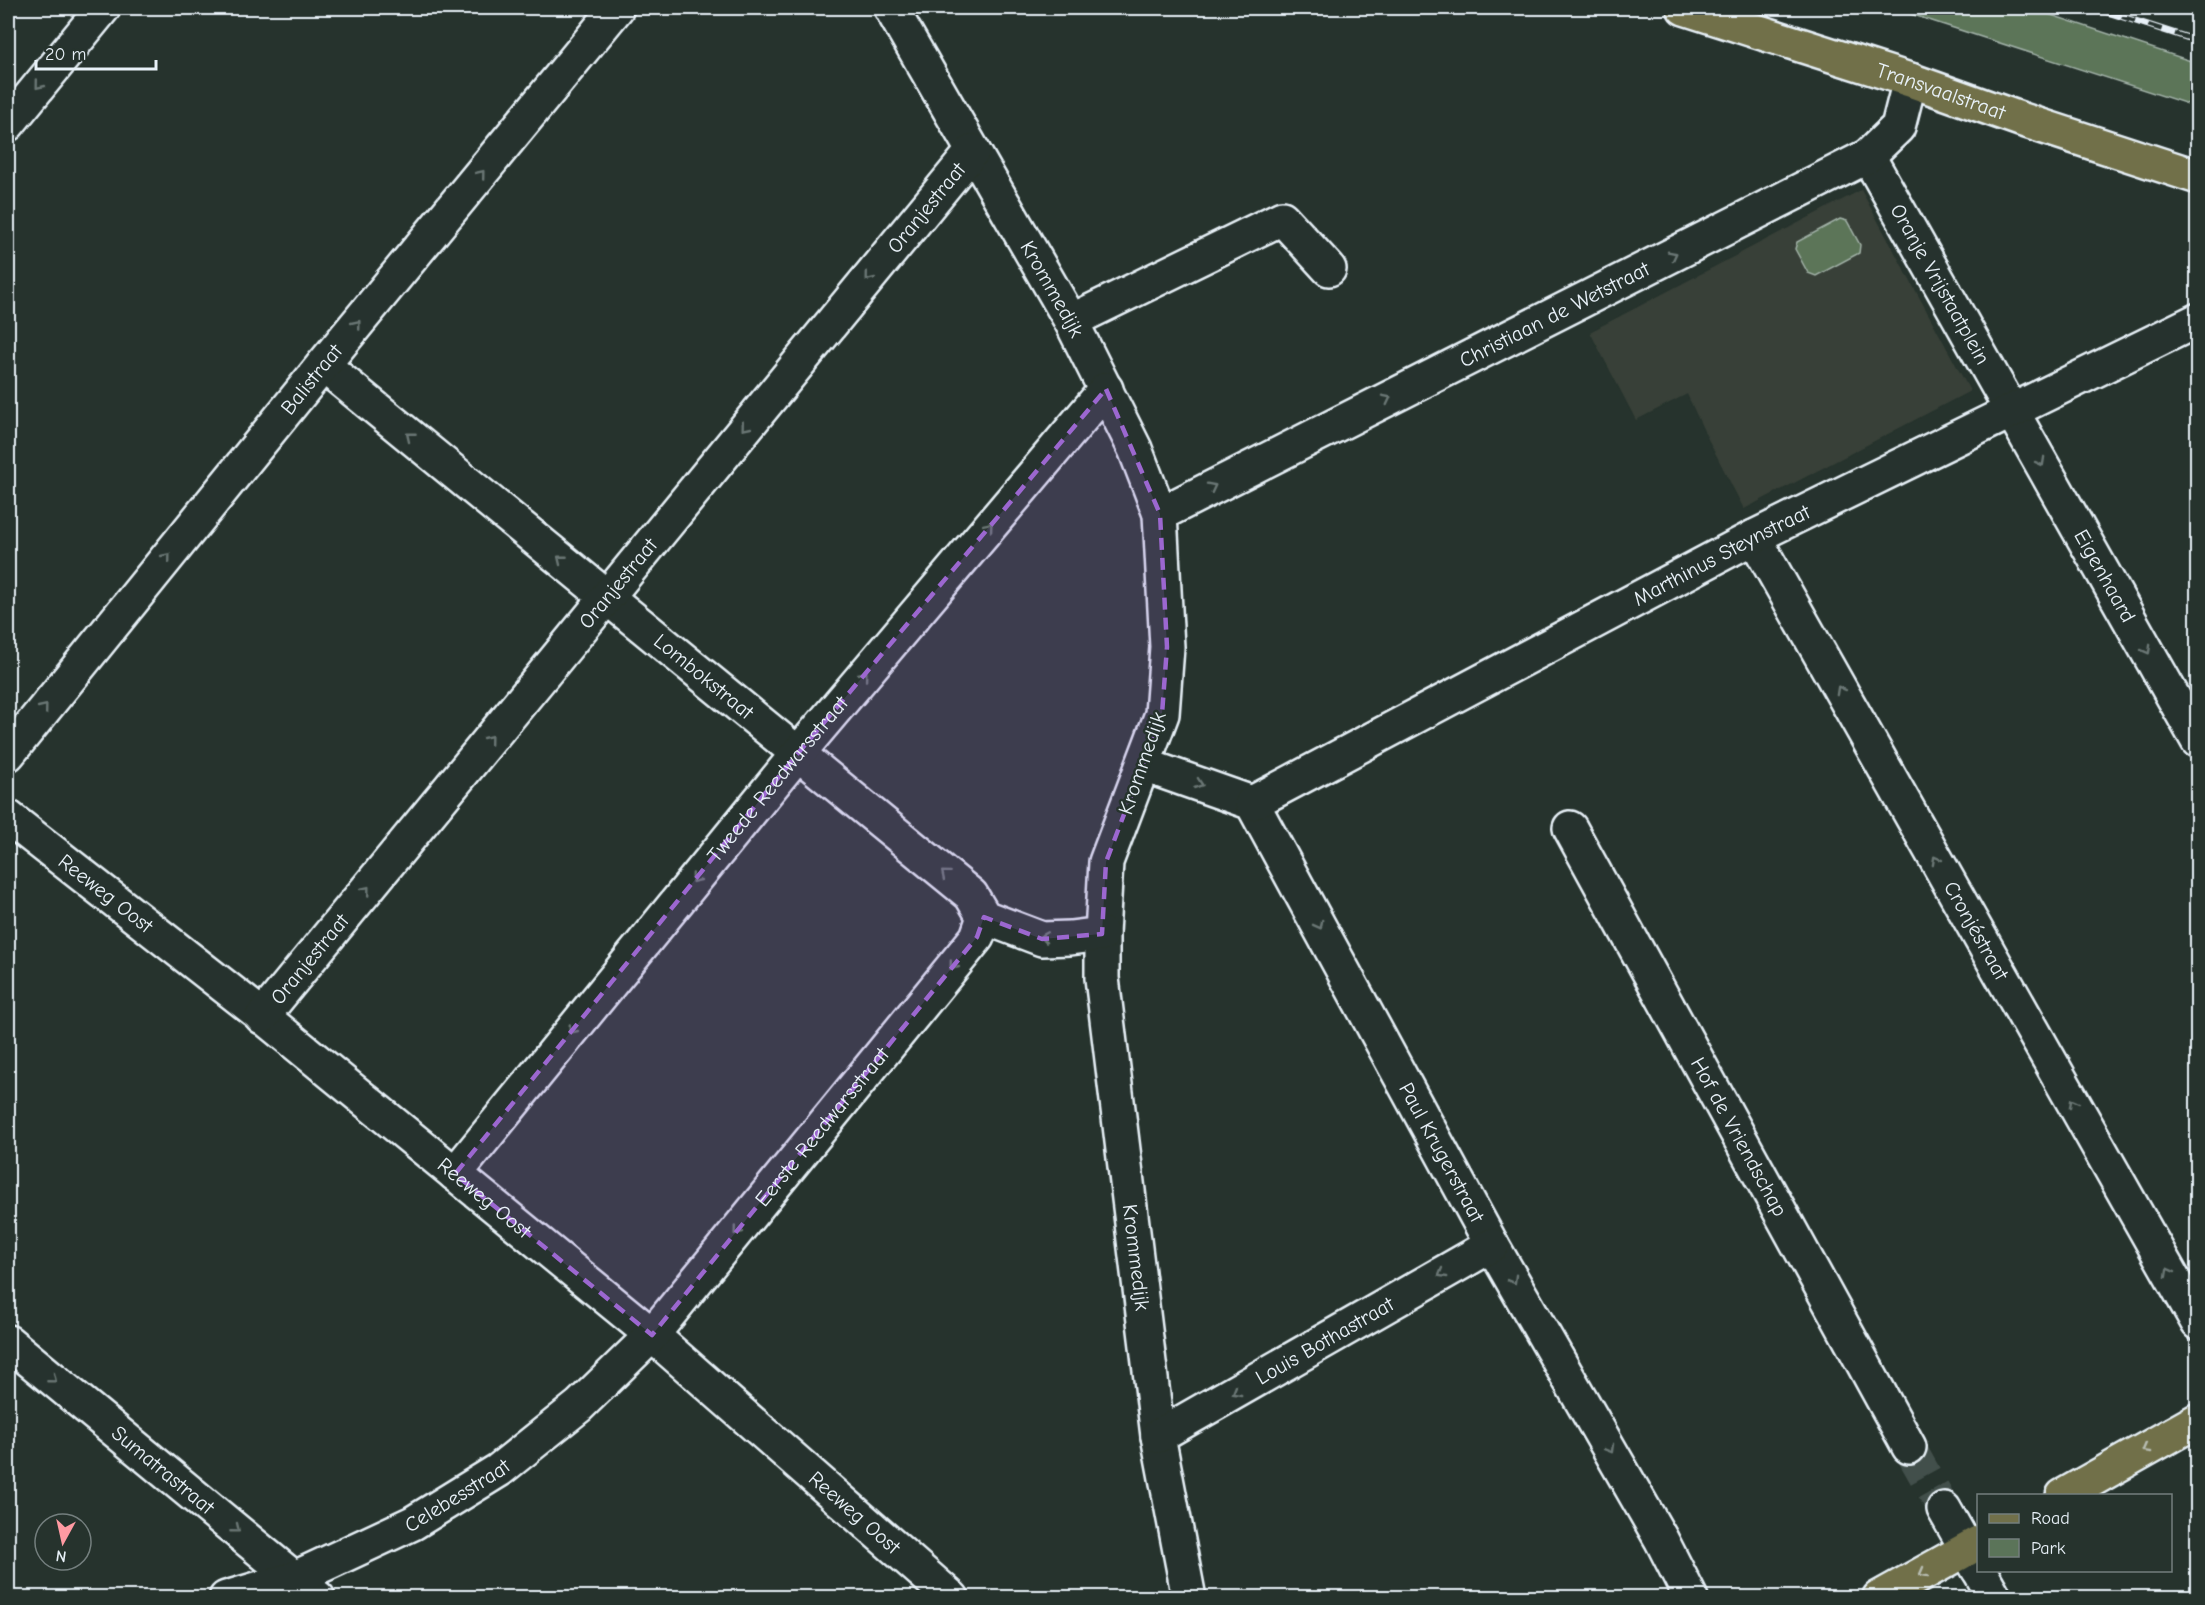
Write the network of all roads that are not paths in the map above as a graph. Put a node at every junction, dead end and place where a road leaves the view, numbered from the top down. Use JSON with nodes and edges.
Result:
{"nodes":[{"id":1,"x":103,"y":8,"type":"edge"},
{"id":2,"x":618,"y":8,"type":"edge"},
{"id":3,"x":891,"y":8,"type":"edge"},
{"id":4,"x":1684,"y":8,"type":"edge"},
{"id":5,"x":1910,"y":80,"type":"junction"},
{"id":6,"x":8,"y":124,"type":"edge"},
{"id":7,"x":973,"y":151,"type":"junction"},
{"id":8,"x":1868,"y":156,"type":"junction"},
{"id":9,"x":2198,"y":177,"type":"edge"},
{"id":10,"x":1329,"y":269,"type":"dead end"},
{"id":11,"x":2198,"y":320,"type":"edge"},
{"id":12,"x":1071,"y":321,"type":"junction"},
{"id":13,"x":323,"y":365,"type":"junction"},
{"id":14,"x":1106,"y":389,"type":"junction"},
{"id":15,"x":2012,"y":411,"type":"junction"},
{"id":16,"x":1160,"y":514,"type":"junction"},
{"id":17,"x":1754,"y":537,"type":"junction"},
{"id":18,"x":607,"y":596,"type":"junction"},
{"id":19,"x":2198,"y":741,"type":"edge"},
{"id":20,"x":799,"y":752,"type":"junction"},
{"id":21,"x":8,"y":754,"type":"edge"},
{"id":22,"x":1144,"y":765,"type":"junction"},
{"id":23,"x":1252,"y":802,"type":"junction"},
{"id":24,"x":8,"y":817,"type":"edge"},
{"id":25,"x":1570,"y":828,"type":"dead end"},
{"id":26,"x":984,"y":917,"type":"junction"},
{"id":27,"x":1102,"y":934,"type":"junction"},
{"id":28,"x":262,"y":1017,"type":"junction"},
{"id":29,"x":455,"y":1173,"type":"junction"},
{"id":30,"x":1492,"y":1245,"type":"junction"},
{"id":31,"x":2198,"y":1323,"type":"edge"},
{"id":32,"x":652,"y":1335,"type":"junction"},
{"id":33,"x":8,"y":1342,"type":"edge"},
{"id":34,"x":2198,"y":1420,"type":"edge"},
{"id":35,"x":1158,"y":1436,"type":"junction"},
{"id":36,"x":1909,"y":1447,"type":"tunnel mouth"},
{"id":37,"x":2067,"y":1494,"type":"edge"},
{"id":38,"x":1944,"y":1509,"type":"tunnel mouth"},
{"id":39,"x":1976,"y":1558,"type":"edge"},
{"id":40,"x":1983,"y":1572,"type":"edge"},
{"id":41,"x":307,"y":1588,"type":"edge"},
{"id":42,"x":1184,"y":1591,"type":"edge"},
{"id":43,"x":951,"y":1596,"type":"edge"},
{"id":44,"x":226,"y":1598,"type":"edge"},
{"id":45,"x":1691,"y":1598,"type":"edge"},
{"id":46,"x":1879,"y":1598,"type":"edge"},
{"id":47,"x":1995,"y":1598,"type":"edge"}],
"edges":[{"from":1,"to":6,"type":"street","one_way":true},
{"from":13,"to":2,"type":"street","name":"Balistraat","one_way":true},
{"from":3,"to":7,"type":"street","name":"Krommedijk"},
{"from":4,"to":5,"type":"main road","name":"Transvaalstraat"},
{"from":5,"to":8,"type":"street","name":"Christiaan de Wetstraat"},
{"from":5,"to":9,"type":"main road","name":"Transvaalstraat"},
{"from":7,"to":12,"type":"street","name":"Krommedijk"},
{"from":7,"to":18,"type":"street","name":"Oranjestraat","one_way":true},
{"from":8,"to":15,"type":"street","name":"Oranje Vrijstaatplein"},
{"from":16,"to":8,"type":"street","name":"Christiaan de Wetstraat","one_way":true},
{"from":10,"to":12,"type":"street"},
{"from":11,"to":15,"type":"street","name":"Marthinus Steynstraat"},
{"from":12,"to":14,"type":"street","name":"Krommedijk"},
{"from":18,"to":13,"type":"street","name":"Lombokstraat","one_way":true},
{"from":21,"to":13,"type":"street","name":"Balistraat","one_way":true},
{"from":14,"to":16,"type":"street","name":"Krommedijk"},
{"from":20,"to":14,"type":"street","name":"Tweede Reedwarsstraat","one_way":true},
{"from":15,"to":17,"type":"street","name":"Marthinus Steynstraat"},
{"from":15,"to":19,"type":"street","name":"Eigenhaard","one_way":true},
{"from":16,"to":22,"type":"street","name":"Krommedijk"},
{"from":17,"to":23,"type":"street","name":"Marthinus Steynstraat"},
{"from":31,"to":17,"type":"street","name":"Cronjéstraat","one_way":true},
{"from":18,"to":20,"type":"street","name":"Lombokstraat"},
{"from":28,"to":18,"type":"street","name":"Oranjestraat","one_way":true},
{"from":26,"to":20,"type":"street","name":"Lombokstraat","one_way":true},
{"from":20,"to":29,"type":"street","name":"Tweede Reedwarsstraat","one_way":true},
{"from":22,"to":23,"type":"street","one_way":true},
{"from":22,"to":27,"type":"street","name":"Krommedijk"},
{"from":23,"to":30,"type":"street","name":"Paul Krugerstraat","one_way":true},
{"from":24,"to":28,"type":"street","name":"Reeweg Oost"},
{"from":25,"to":36,"type":"street","name":"Hof de Vriendschap"},
{"from":27,"to":26,"type":"street","one_way":true},
{"from":26,"to":32,"type":"street","name":"Eerste Reedwarsstraat","one_way":true},
{"from":27,"to":35,"type":"street","name":"Krommedijk"},
{"from":28,"to":29,"type":"street","name":"Reeweg Oost"},
{"from":29,"to":32,"type":"street","name":"Reeweg Oost"},
{"from":30,"to":35,"type":"street","name":"Louis Bothastraat","one_way":true},
{"from":30,"to":45,"type":"street","name":"Paul Krugerstraat","one_way":true},
{"from":32,"to":41,"type":"street","name":"Celebesstraat"},
{"from":32,"to":43,"type":"street","name":"Reeweg Oost"},
{"from":33,"to":41,"type":"street","name":"Sumatrastraat","one_way":true},
{"from":34,"to":37,"type":"main road","one_way":true},
{"from":35,"to":42,"type":"street","name":"Krommedijk"},
{"from":38,"to":39,"type":"street"},
{"from":39,"to":46,"type":"main road","one_way":true},
{"from":40,"to":47,"type":"street"},
{"from":41,"to":44,"type":"street","name":"Celebesstraat"}]}
